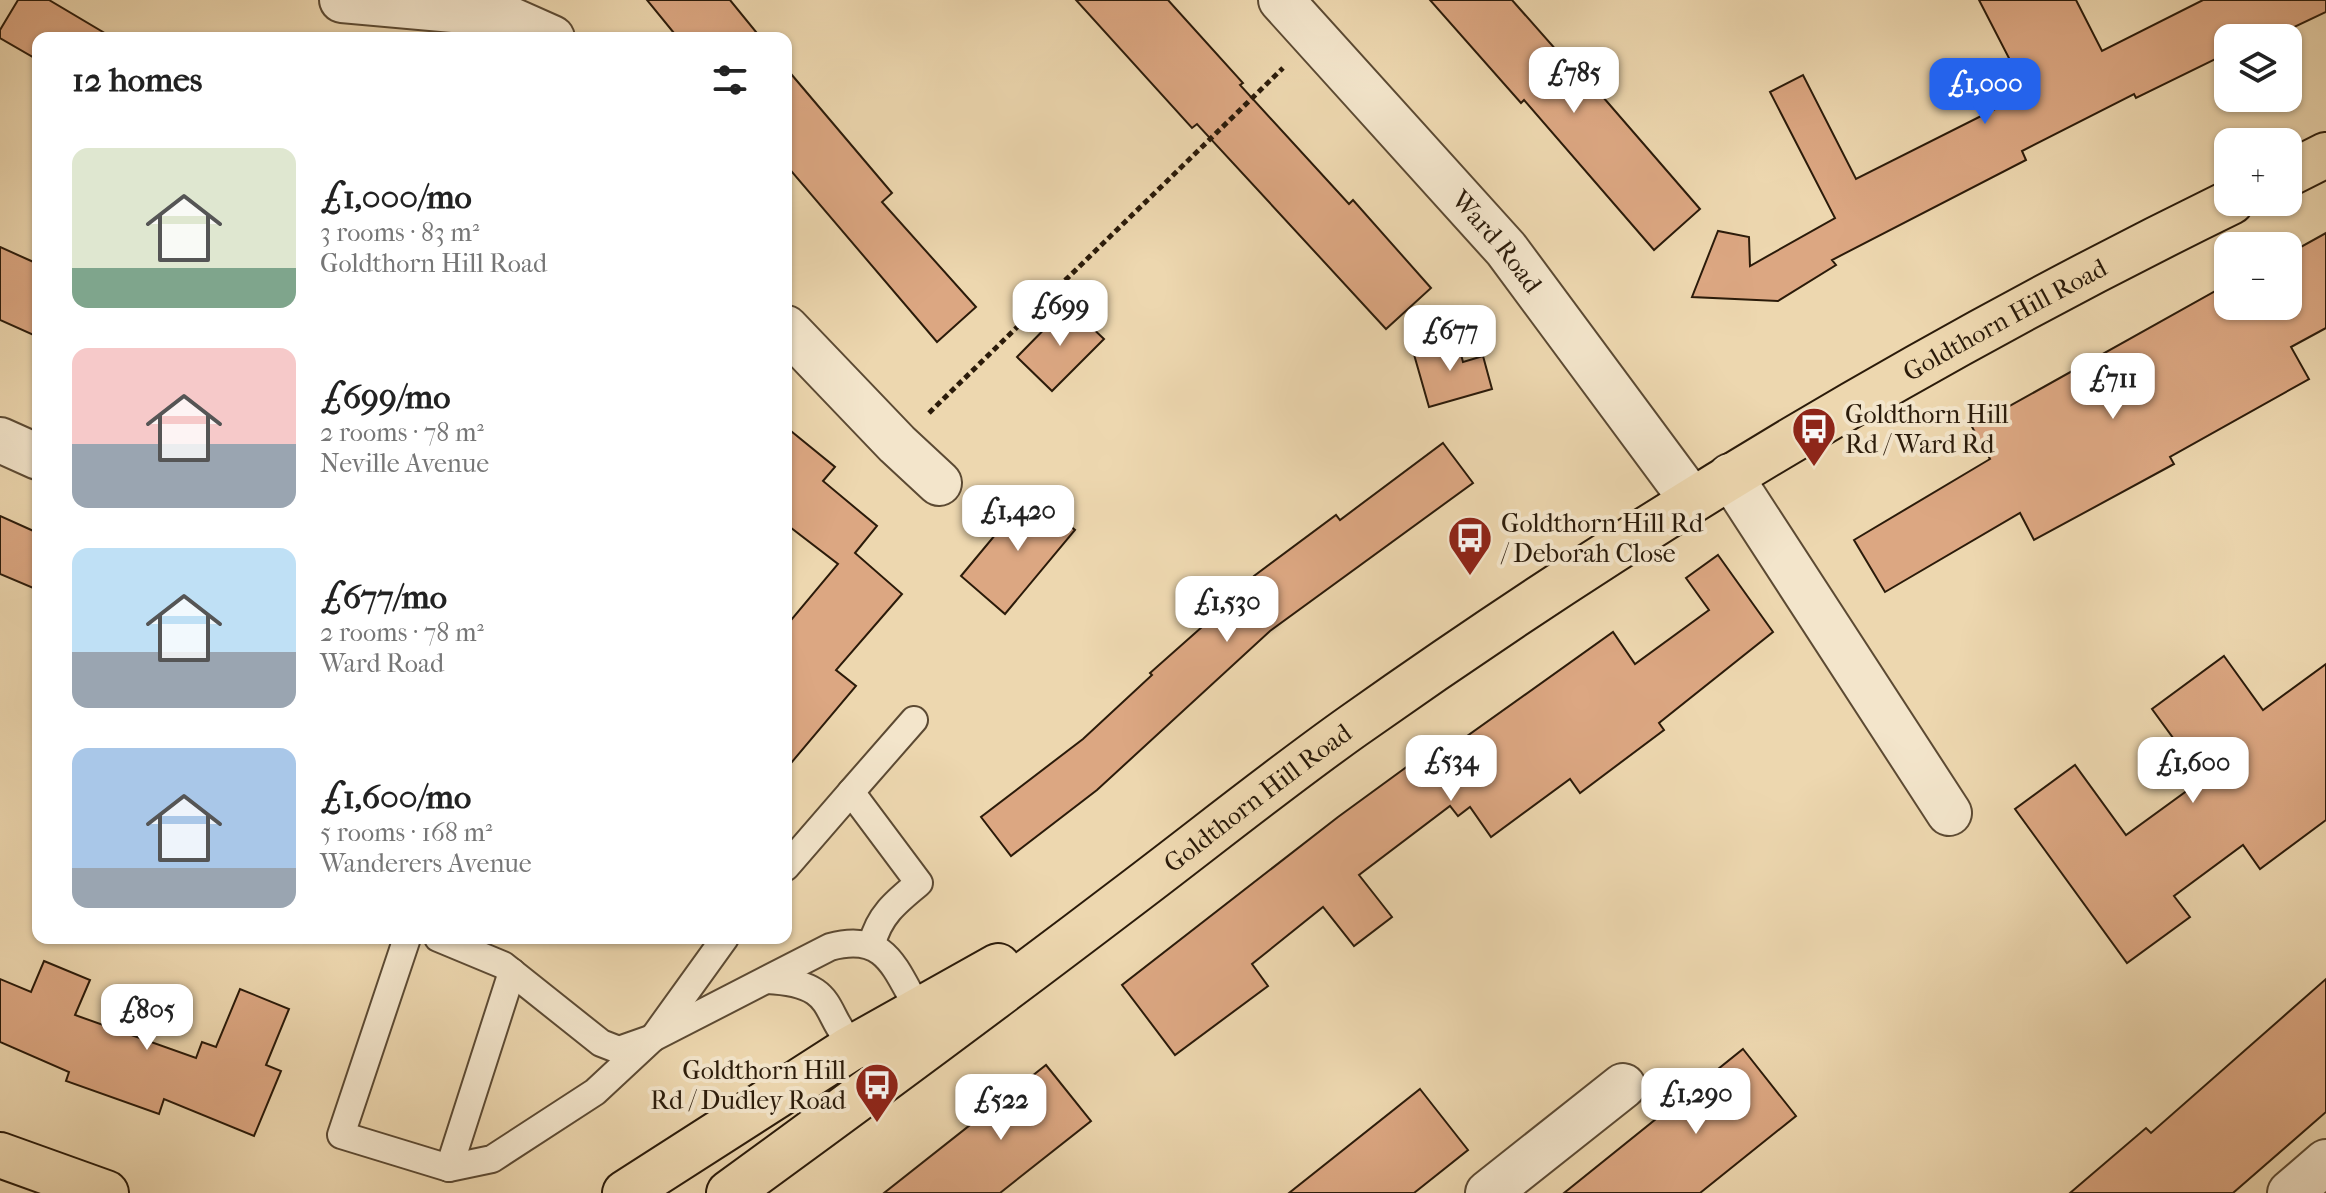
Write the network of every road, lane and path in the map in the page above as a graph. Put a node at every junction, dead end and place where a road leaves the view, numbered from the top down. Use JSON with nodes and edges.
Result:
{"nodes":[{"id":1,"x":342,"y":0,"type":"edge"},
{"id":2,"x":1281,"y":0,"type":"edge"},
{"id":3,"x":538,"y":32,"type":"edge"},
{"id":4,"x":1316,"y":37,"type":"junction"},
{"id":5,"x":2326,"y":155,"type":"edge"},
{"id":6,"x":2302,"y":167,"type":"edge"},
{"id":7,"x":2214,"y":210,"type":"edge"},
{"id":8,"x":792,"y":334,"type":"edge"},
{"id":9,"x":0,"y":440,"type":"edge"},
{"id":10,"x":897,"y":444,"type":"junction"},
{"id":11,"x":32,"y":454,"type":"edge"},
{"id":12,"x":1730,"y":476,"type":"junction"},
{"id":13,"x":939,"y":483,"type":"dead end"},
{"id":14,"x":1692,"y":500,"type":"junction"},
{"id":15,"x":914,"y":720,"type":"dead end"},
{"id":16,"x":851,"y":792,"type":"junction"},
{"id":17,"x":1949,"y":813,"type":"dead end"},
{"id":18,"x":792,"y":860,"type":"edge"},
{"id":19,"x":1150,"y":880,"type":"junction"},
{"id":20,"x":405,"y":944,"type":"edge"},
{"id":21,"x":452,"y":944,"type":"edge"},
{"id":22,"x":721,"y":944,"type":"edge"},
{"id":23,"x":872,"y":944,"type":"junction"},
{"id":24,"x":512,"y":972,"type":"junction"},
{"id":25,"x":765,"y":980,"type":"junction"},
{"id":26,"x":990,"y":1001,"type":"junction"},
{"id":27,"x":919,"y":1010,"type":"junction"},
{"id":28,"x":653,"y":1038,"type":"junction"},
{"id":29,"x":854,"y":1046,"type":"junction"},
{"id":30,"x":1623,"y":1086,"type":"dead end"},
{"id":31,"x":0,"y":1155,"type":"edge"},
{"id":32,"x":2326,"y":1162,"type":"edge"},
{"id":33,"x":449,"y":1168,"type":"junction"},
{"id":34,"x":106,"y":1193,"type":"edge"},
{"id":35,"x":625,"y":1193,"type":"edge"},
{"id":36,"x":729,"y":1193,"type":"edge"},
{"id":37,"x":1488,"y":1193,"type":"edge"},
{"id":38,"x":2290,"y":1193,"type":"edge"}],
"edges":[{"from":1,"to":3,"type":"street"},
{"from":2,"to":4,"type":"street","name":"Ward Road"},
{"from":4,"to":10,"type":"path"},
{"from":4,"to":14,"type":"street","name":"Ward Road"},
{"from":5,"to":6,"type":"main road"},
{"from":7,"to":12,"type":"main road","name":"Goldthorn Hill Road"},
{"from":8,"to":10,"type":"street"},
{"from":9,"to":11,"type":"street"},
{"from":10,"to":13,"type":"street"},
{"from":12,"to":14,"type":"main road","name":"Goldthorn Hill Road"},
{"from":12,"to":17,"type":"street"},
{"from":14,"to":19,"type":"main road","name":"Goldthorn Hill Road"},
{"from":15,"to":16,"type":"lane"},
{"from":16,"to":18,"type":"lane"},
{"from":16,"to":23,"type":"lane"},
{"from":19,"to":26,"type":"main road","name":"Goldthorn Hill Road"},
{"from":19,"to":27,"type":"main road","name":"Goldthorn Hill Road"},
{"from":20,"to":33,"type":"lane"},
{"from":21,"to":24,"type":"lane"},
{"from":22,"to":28,"type":"lane"},
{"from":23,"to":25,"type":"lane"},
{"from":23,"to":27,"type":"lane"},
{"from":24,"to":28,"type":"lane"},
{"from":24,"to":33,"type":"lane"},
{"from":25,"to":28,"type":"lane"},
{"from":25,"to":29,"type":"lane"},
{"from":26,"to":29,"type":"lane"},
{"from":26,"to":36,"type":"main road","name":"Goldthorn Hill Road"},
{"from":27,"to":29,"type":"main road","name":"Goldthorn Hill Road"},
{"from":28,"to":33,"type":"lane"},
{"from":29,"to":35,"type":"main road","name":"Goldthorn Hill Road"},
{"from":30,"to":37,"type":"street"},
{"from":31,"to":34,"type":"main road"},
{"from":32,"to":38,"type":"street"}]}
